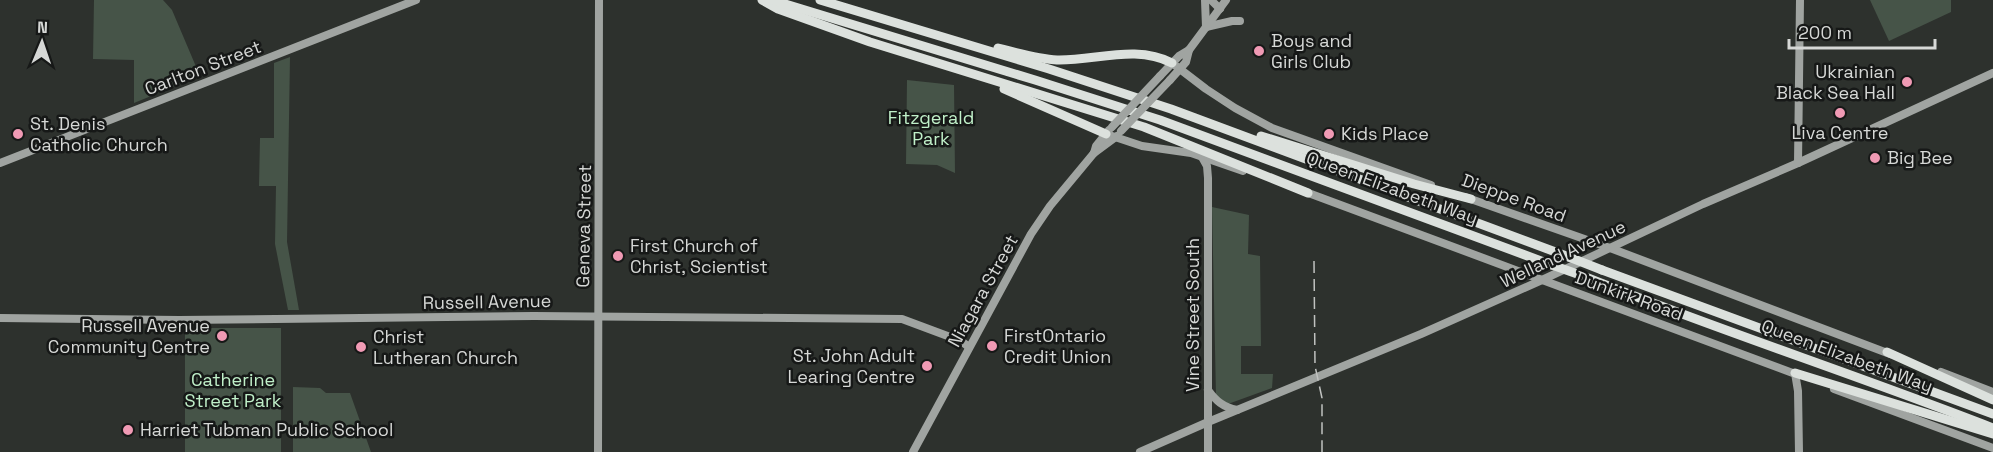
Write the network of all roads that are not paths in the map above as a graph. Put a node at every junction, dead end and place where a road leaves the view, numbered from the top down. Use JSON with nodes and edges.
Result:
{"nodes":[{"id":1,"x":416,"y":0,"type":"edge"},
{"id":2,"x":599,"y":0,"type":"edge"},
{"id":3,"x":762,"y":0,"type":"edge"},
{"id":4,"x":772,"y":0,"type":"edge"},
{"id":5,"x":820,"y":0,"type":"edge"},
{"id":6,"x":1205,"y":0,"type":"edge"},
{"id":7,"x":1211,"y":0,"type":"edge"},
{"id":8,"x":1226,"y":0,"type":"edge"},
{"id":9,"x":1800,"y":0,"type":"edge"},
{"id":10,"x":1220,"y":9,"type":"junction"},
{"id":11,"x":1240,"y":21,"type":"dead end"},
{"id":12,"x":897,"y":23,"type":"junction"},
{"id":13,"x":1206,"y":27,"type":"junction"},
{"id":14,"x":1189,"y":50,"type":"junction"},
{"id":15,"x":1172,"y":63,"type":"junction"},
{"id":16,"x":1180,"y":69,"type":"junction"},
{"id":17,"x":965,"y":71,"type":"junction"},
{"id":18,"x":1993,"y":73,"type":"edge"},
{"id":19,"x":1205,"y":121,"type":"junction"},
{"id":20,"x":1111,"y":133,"type":"junction"},
{"id":21,"x":1202,"y":157,"type":"junction"},
{"id":22,"x":1,"y":163,"type":"edge"},
{"id":23,"x":1798,"y":163,"type":"junction"},
{"id":24,"x":1222,"y":164,"type":"junction"},
{"id":25,"x":1208,"y":178,"type":"junction"},
{"id":26,"x":1308,"y":193,"type":"junction"},
{"id":27,"x":1471,"y":199,"type":"junction"},
{"id":28,"x":1635,"y":237,"type":"junction"},
{"id":29,"x":1610,"y":248,"type":"junction"},
{"id":30,"x":1633,"y":258,"type":"junction"},
{"id":31,"x":1516,"y":271,"type":"junction"},
{"id":32,"x":1542,"y":280,"type":"junction"},
{"id":33,"x":1516,"y":291,"type":"junction"},
{"id":34,"x":598,"y":316,"type":"junction"},
{"id":35,"x":0,"y":318,"type":"edge"},
{"id":36,"x":969,"y":347,"type":"junction"},
{"id":37,"x":1887,"y":352,"type":"junction"},
{"id":38,"x":1795,"y":373,"type":"junction"},
{"id":39,"x":1812,"y":379,"type":"junction"},
{"id":40,"x":1208,"y":390,"type":"junction"},
{"id":41,"x":1798,"y":391,"type":"junction"},
{"id":42,"x":1993,"y":392,"type":"edge"},
{"id":43,"x":1993,"y":400,"type":"edge"},
{"id":44,"x":1237,"y":410,"type":"junction"},
{"id":45,"x":1993,"y":414,"type":"edge"},
{"id":46,"x":1208,"y":422,"type":"junction"},
{"id":47,"x":1993,"y":428,"type":"edge"},
{"id":48,"x":1993,"y":434,"type":"edge"},
{"id":49,"x":1993,"y":448,"type":"edge"},
{"id":50,"x":598,"y":452,"type":"edge"},
{"id":51,"x":913,"y":452,"type":"edge"},
{"id":52,"x":1140,"y":452,"type":"edge"},
{"id":53,"x":1208,"y":452,"type":"edge"},
{"id":54,"x":1799,"y":452,"type":"edge"}],
"edges":[{"from":1,"to":22,"type":"street","name":"Carlton Street"},
{"from":2,"to":34,"type":"street","name":"Geneva Street"},
{"from":3,"to":17,"type":"highway"},
{"from":4,"to":47,"type":"highway","name":"Queen Elizabeth Way","bridge":true},
{"from":5,"to":12,"type":"highway","name":"Queen Elizabeth Way"},
{"from":6,"to":13,"type":"street"},
{"from":7,"to":10,"type":"street"},
{"from":8,"to":10,"type":"street","name":"Niagara Street"},
{"from":9,"to":23,"type":"street"},
{"from":10,"to":13,"type":"street","name":"Niagara Street"},
{"from":11,"to":13,"type":"street"},
{"from":12,"to":15,"type":"highway"},
{"from":12,"to":19,"type":"highway","name":"Queen Elizabeth Way"},
{"from":13,"to":14,"type":"street","name":"Niagara Street"},
{"from":14,"to":15,"type":"street","name":"Niagara Street"},
{"from":14,"to":16,"type":"street","name":"Niagara Street"},
{"from":15,"to":16,"type":"street","name":"Dieppe Road"},
{"from":15,"to":20,"type":"street","name":"Niagara Street","bridge":true},
{"from":16,"to":20,"type":"street","name":"Niagara Street","bridge":true},
{"from":16,"to":27,"type":"street","name":"Dieppe Road"},
{"from":17,"to":20,"type":"highway"},
{"from":17,"to":26,"type":"highway"},
{"from":18,"to":23,"type":"street","name":"Welland Avenue"},
{"from":19,"to":27,"type":"highway"},
{"from":19,"to":45,"type":"highway","name":"Queen Elizabeth Way","bridge":true},
{"from":20,"to":21,"type":"street","name":"Dunkirk Road"},
{"from":20,"to":36,"type":"street","name":"Niagara Street"},
{"from":21,"to":24,"type":"street","name":"Dunkirk Road"},
{"from":21,"to":25,"type":"street","name":"Vine Street South"},
{"from":23,"to":28,"type":"street","name":"Welland Avenue"},
{"from":24,"to":25,"type":"street"},
{"from":24,"to":26,"type":"street","name":"Dunkirk Road"},
{"from":25,"to":40,"type":"street","name":"Vine Street South"},
{"from":26,"to":31,"type":"street","name":"Dunkirk Road"},
{"from":27,"to":29,"type":"street","name":"Dieppe Road"},
{"from":28,"to":29,"type":"street","name":"Welland Avenue"},
{"from":28,"to":30,"type":"street"},
{"from":29,"to":30,"type":"street","name":"Dieppe Road"},
{"from":29,"to":32,"type":"street","name":"Welland Avenue"},
{"from":30,"to":37,"type":"street","name":"Dieppe Road"},
{"from":31,"to":32,"type":"street","name":"Dunkirk Road"},
{"from":31,"to":33,"type":"street"},
{"from":32,"to":33,"type":"street","name":"Welland Avenue"},
{"from":32,"to":38,"type":"street","name":"Dunkirk Road"},
{"from":33,"to":44,"type":"street","name":"Welland Avenue"},
{"from":34,"to":35,"type":"street","name":"Russell Avenue"},
{"from":34,"to":36,"type":"street","name":"Russell Avenue"},
{"from":34,"to":50,"type":"street","name":"Geneva Street"},
{"from":36,"to":51,"type":"street","name":"Niagara Street"},
{"from":37,"to":42,"type":"street","name":"Dieppe Road"},
{"from":37,"to":43,"type":"highway"},
{"from":38,"to":39,"type":"highway"},
{"from":38,"to":41,"type":"street"},
{"from":39,"to":41,"type":"street"},
{"from":39,"to":48,"type":"highway"},
{"from":39,"to":49,"type":"street"},
{"from":40,"to":44,"type":"street"},
{"from":40,"to":46,"type":"street","name":"Vine Street South"},
{"from":41,"to":54,"type":"street"},
{"from":44,"to":46,"type":"street","name":"Welland Avenue"},
{"from":46,"to":52,"type":"street","name":"Welland Avenue"},
{"from":46,"to":53,"type":"street","name":"Vine Street South"}]}
